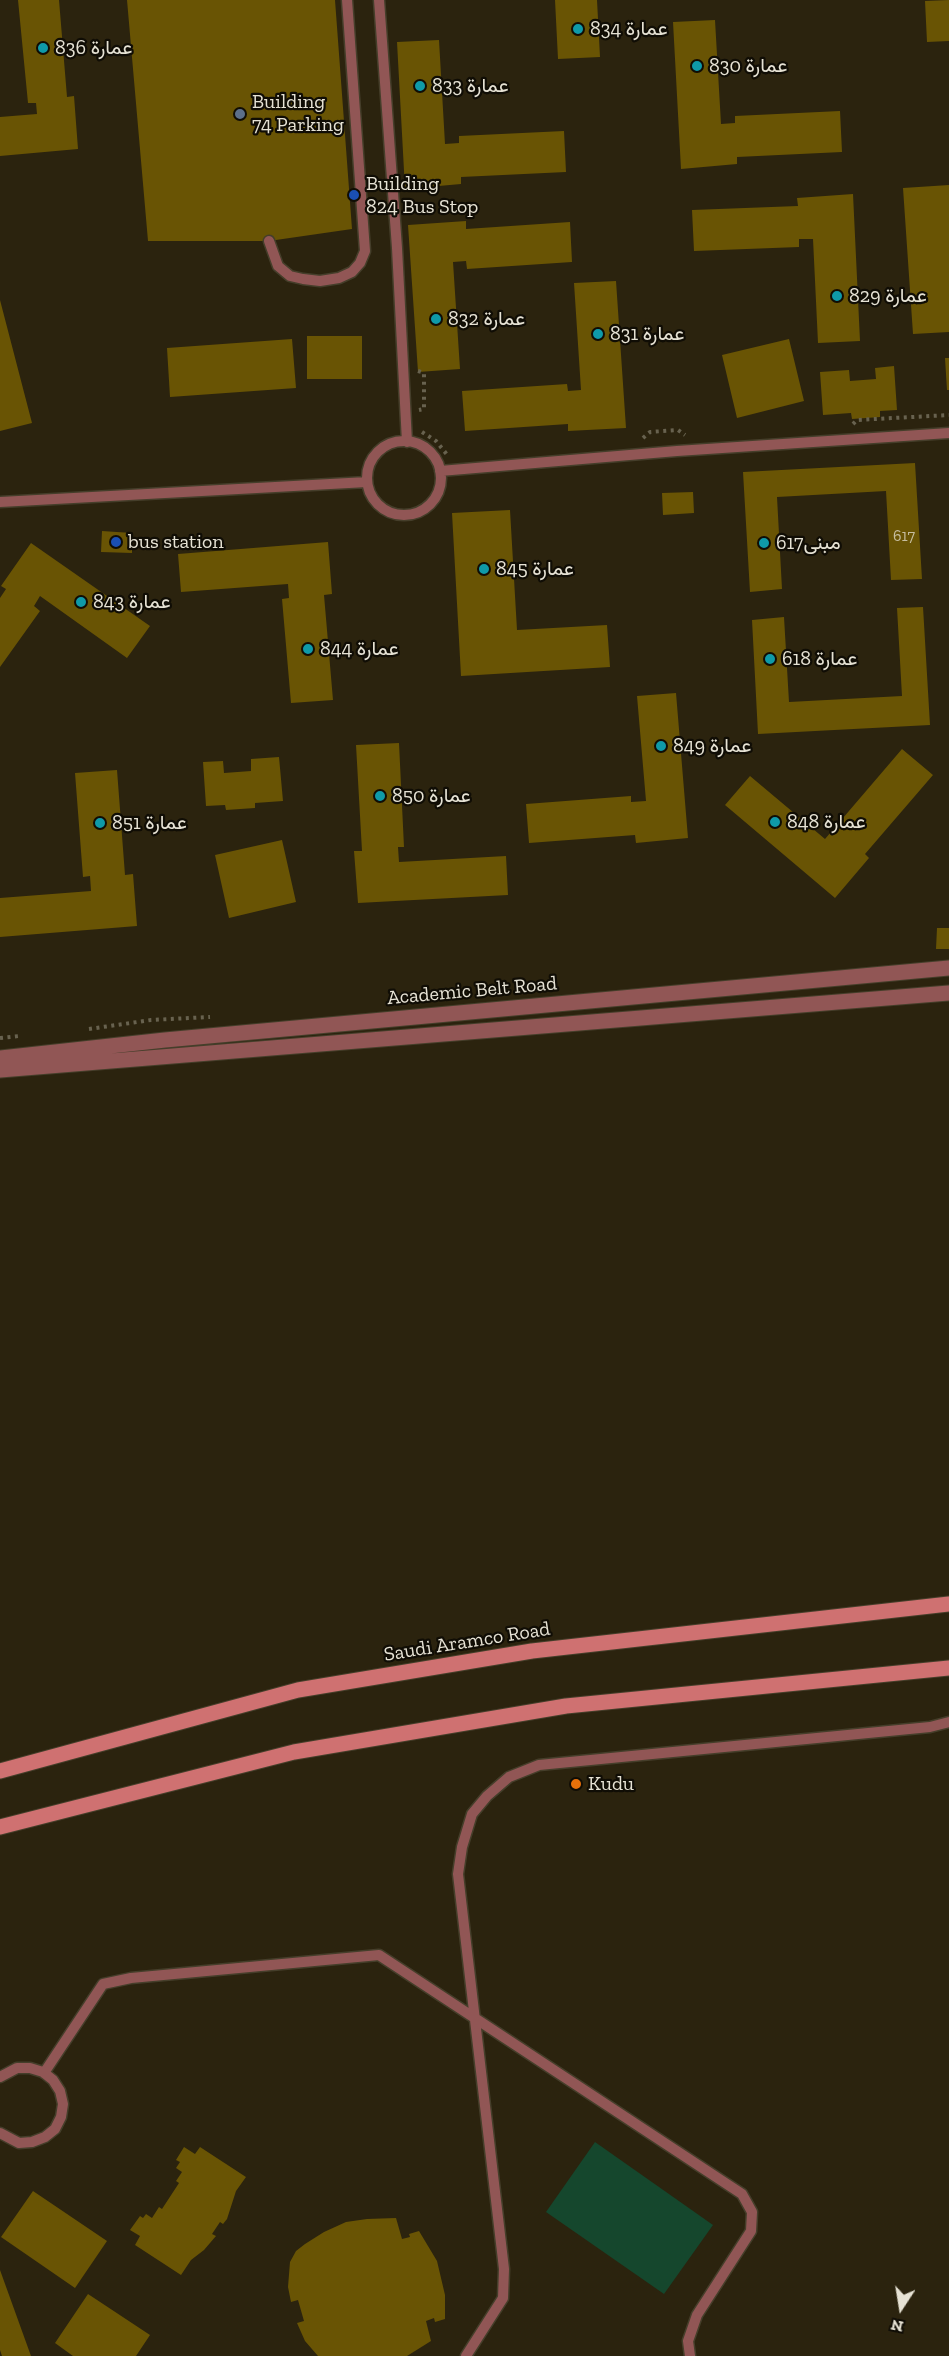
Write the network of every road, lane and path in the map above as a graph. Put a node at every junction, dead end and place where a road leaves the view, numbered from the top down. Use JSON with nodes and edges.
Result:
{"nodes":[{"id":1,"x":347,"y":0,"type":"edge"},
{"id":2,"x":379,"y":0,"type":"edge"},
{"id":3,"x":269,"y":242,"type":"dead end"},
{"id":4,"x":417,"y":360,"type":"dead end"},
{"id":5,"x":949,"y":415,"type":"edge"},
{"id":6,"x":416,"y":419,"type":"dead end"},
{"id":7,"x":416,"y":428,"type":"dead end"},
{"id":8,"x":845,"y":430,"type":"dead end"},
{"id":9,"x":949,"y":433,"type":"edge"},
{"id":10,"x":691,"y":441,"type":"dead end"},
{"id":11,"x":408,"y":442,"type":"junction"},
{"id":12,"x":640,"y":442,"type":"dead end"},
{"id":13,"x":460,"y":456,"type":"dead end"},
{"id":14,"x":440,"y":471,"type":"junction"},
{"id":15,"x":367,"y":482,"type":"junction"},
{"id":16,"x":0,"y":502,"type":"edge"},
{"id":17,"x":949,"y":968,"type":"edge"},
{"id":18,"x":949,"y":993,"type":"edge"},
{"id":19,"x":0,"y":1058,"type":"edge"},
{"id":20,"x":0,"y":1070,"type":"edge"},
{"id":21,"x":949,"y":1604,"type":"edge"},
{"id":22,"x":949,"y":1668,"type":"edge"},
{"id":23,"x":949,"y":1722,"type":"edge"},
{"id":24,"x":0,"y":1771,"type":"edge"},
{"id":25,"x":0,"y":1827,"type":"edge"},
{"id":26,"x":474,"y":2017,"type":"junction"},
{"id":27,"x":44,"y":2073,"type":"junction"},
{"id":28,"x":0,"y":2077,"type":"edge"},
{"id":29,"x":1,"y":2137,"type":"edge"},
{"id":30,"x":466,"y":2356,"type":"edge"},
{"id":31,"x":690,"y":2356,"type":"edge"}],
"edges":[{"from":1,"to":3,"type":"lane"},
{"from":2,"to":11,"type":"lane"},
{"from":4,"to":6,"type":"path"},
{"from":5,"to":8,"type":"path"},
{"from":7,"to":13,"type":"path"},
{"from":9,"to":14,"type":"lane"},
{"from":10,"to":12,"type":"path"},
{"from":11,"to":14,"type":"lane"},
{"from":11,"to":15,"type":"lane"},
{"from":14,"to":15,"type":"lane"},
{"from":15,"to":16,"type":"lane"},
{"from":17,"to":19,"type":"street","name":"Academic Belt Road"},
{"from":18,"to":20,"type":"street","name":"Academic Belt Road"},
{"from":21,"to":24,"type":"main road","name":"Saudi Aramco Road"},
{"from":22,"to":25,"type":"main road"},
{"from":23,"to":26,"type":"lane"},
{"from":26,"to":27,"type":"lane"},
{"from":26,"to":30,"type":"lane"},
{"from":26,"to":31,"type":"lane"},
{"from":27,"to":28,"type":"lane"},
{"from":27,"to":29,"type":"lane"}]}
